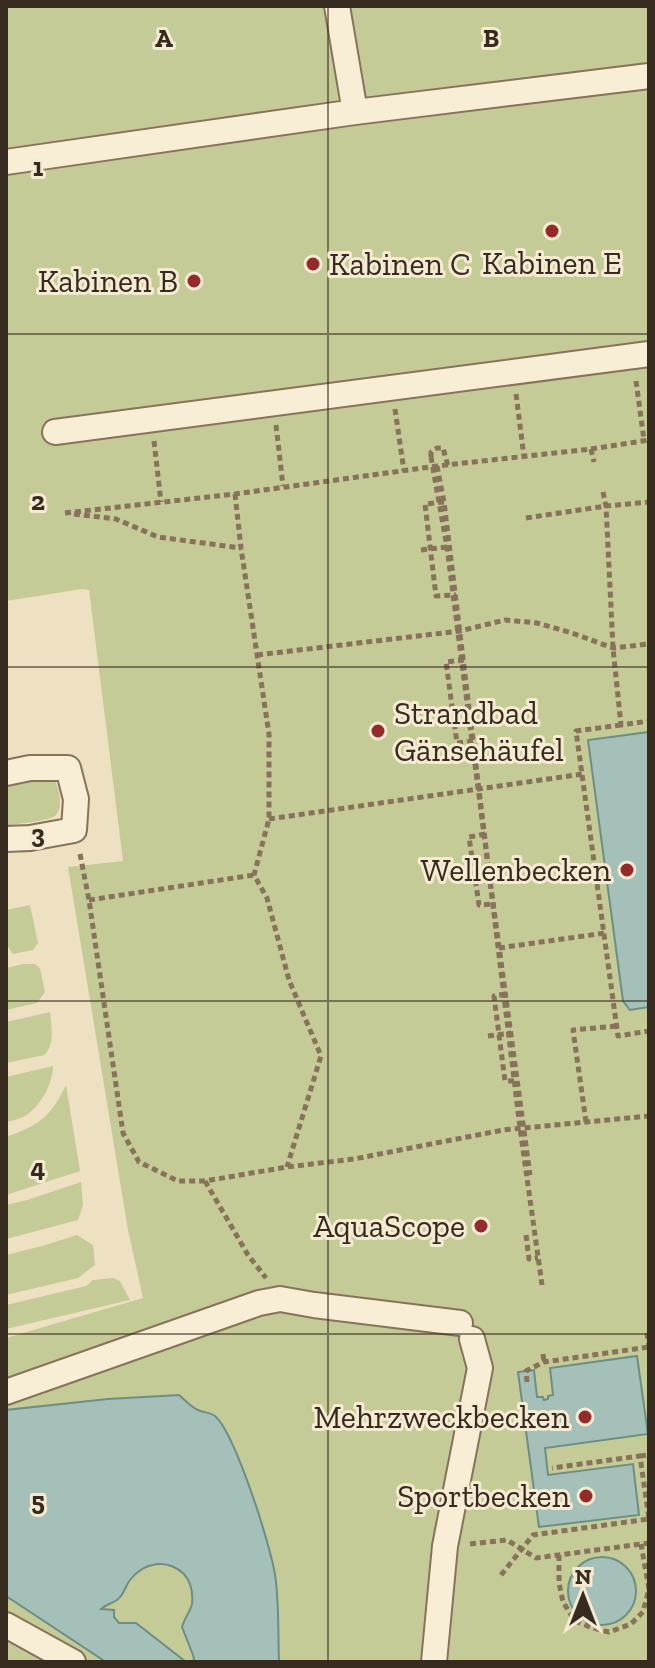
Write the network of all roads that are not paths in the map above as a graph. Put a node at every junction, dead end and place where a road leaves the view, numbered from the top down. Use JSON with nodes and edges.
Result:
{"nodes":[{"id":1,"x":337,"y":6,"type":"edge"},
{"id":2,"x":649,"y":76,"type":"edge"},
{"id":3,"x":355,"y":112,"type":"junction"},
{"id":4,"x":6,"y":162,"type":"edge"},
{"id":5,"x":641,"y":355,"type":"edge"},
{"id":6,"x":55,"y":432,"type":"dead end"},
{"id":7,"x":6,"y":773,"type":"edge"},
{"id":8,"x":6,"y":839,"type":"edge"},
{"id":9,"x":6,"y":1392,"type":"edge"},
{"id":10,"x":6,"y":1625,"type":"edge"},
{"id":11,"x":73,"y":1662,"type":"edge"},
{"id":12,"x":434,"y":1662,"type":"edge"}],
"edges":[{"from":1,"to":3,"type":"street"},
{"from":2,"to":3,"type":"street"},
{"from":3,"to":4,"type":"street"},
{"from":5,"to":6,"type":"street"},
{"from":7,"to":8,"type":"street"},
{"from":9,"to":12,"type":"street"},
{"from":10,"to":11,"type":"street"}]}
